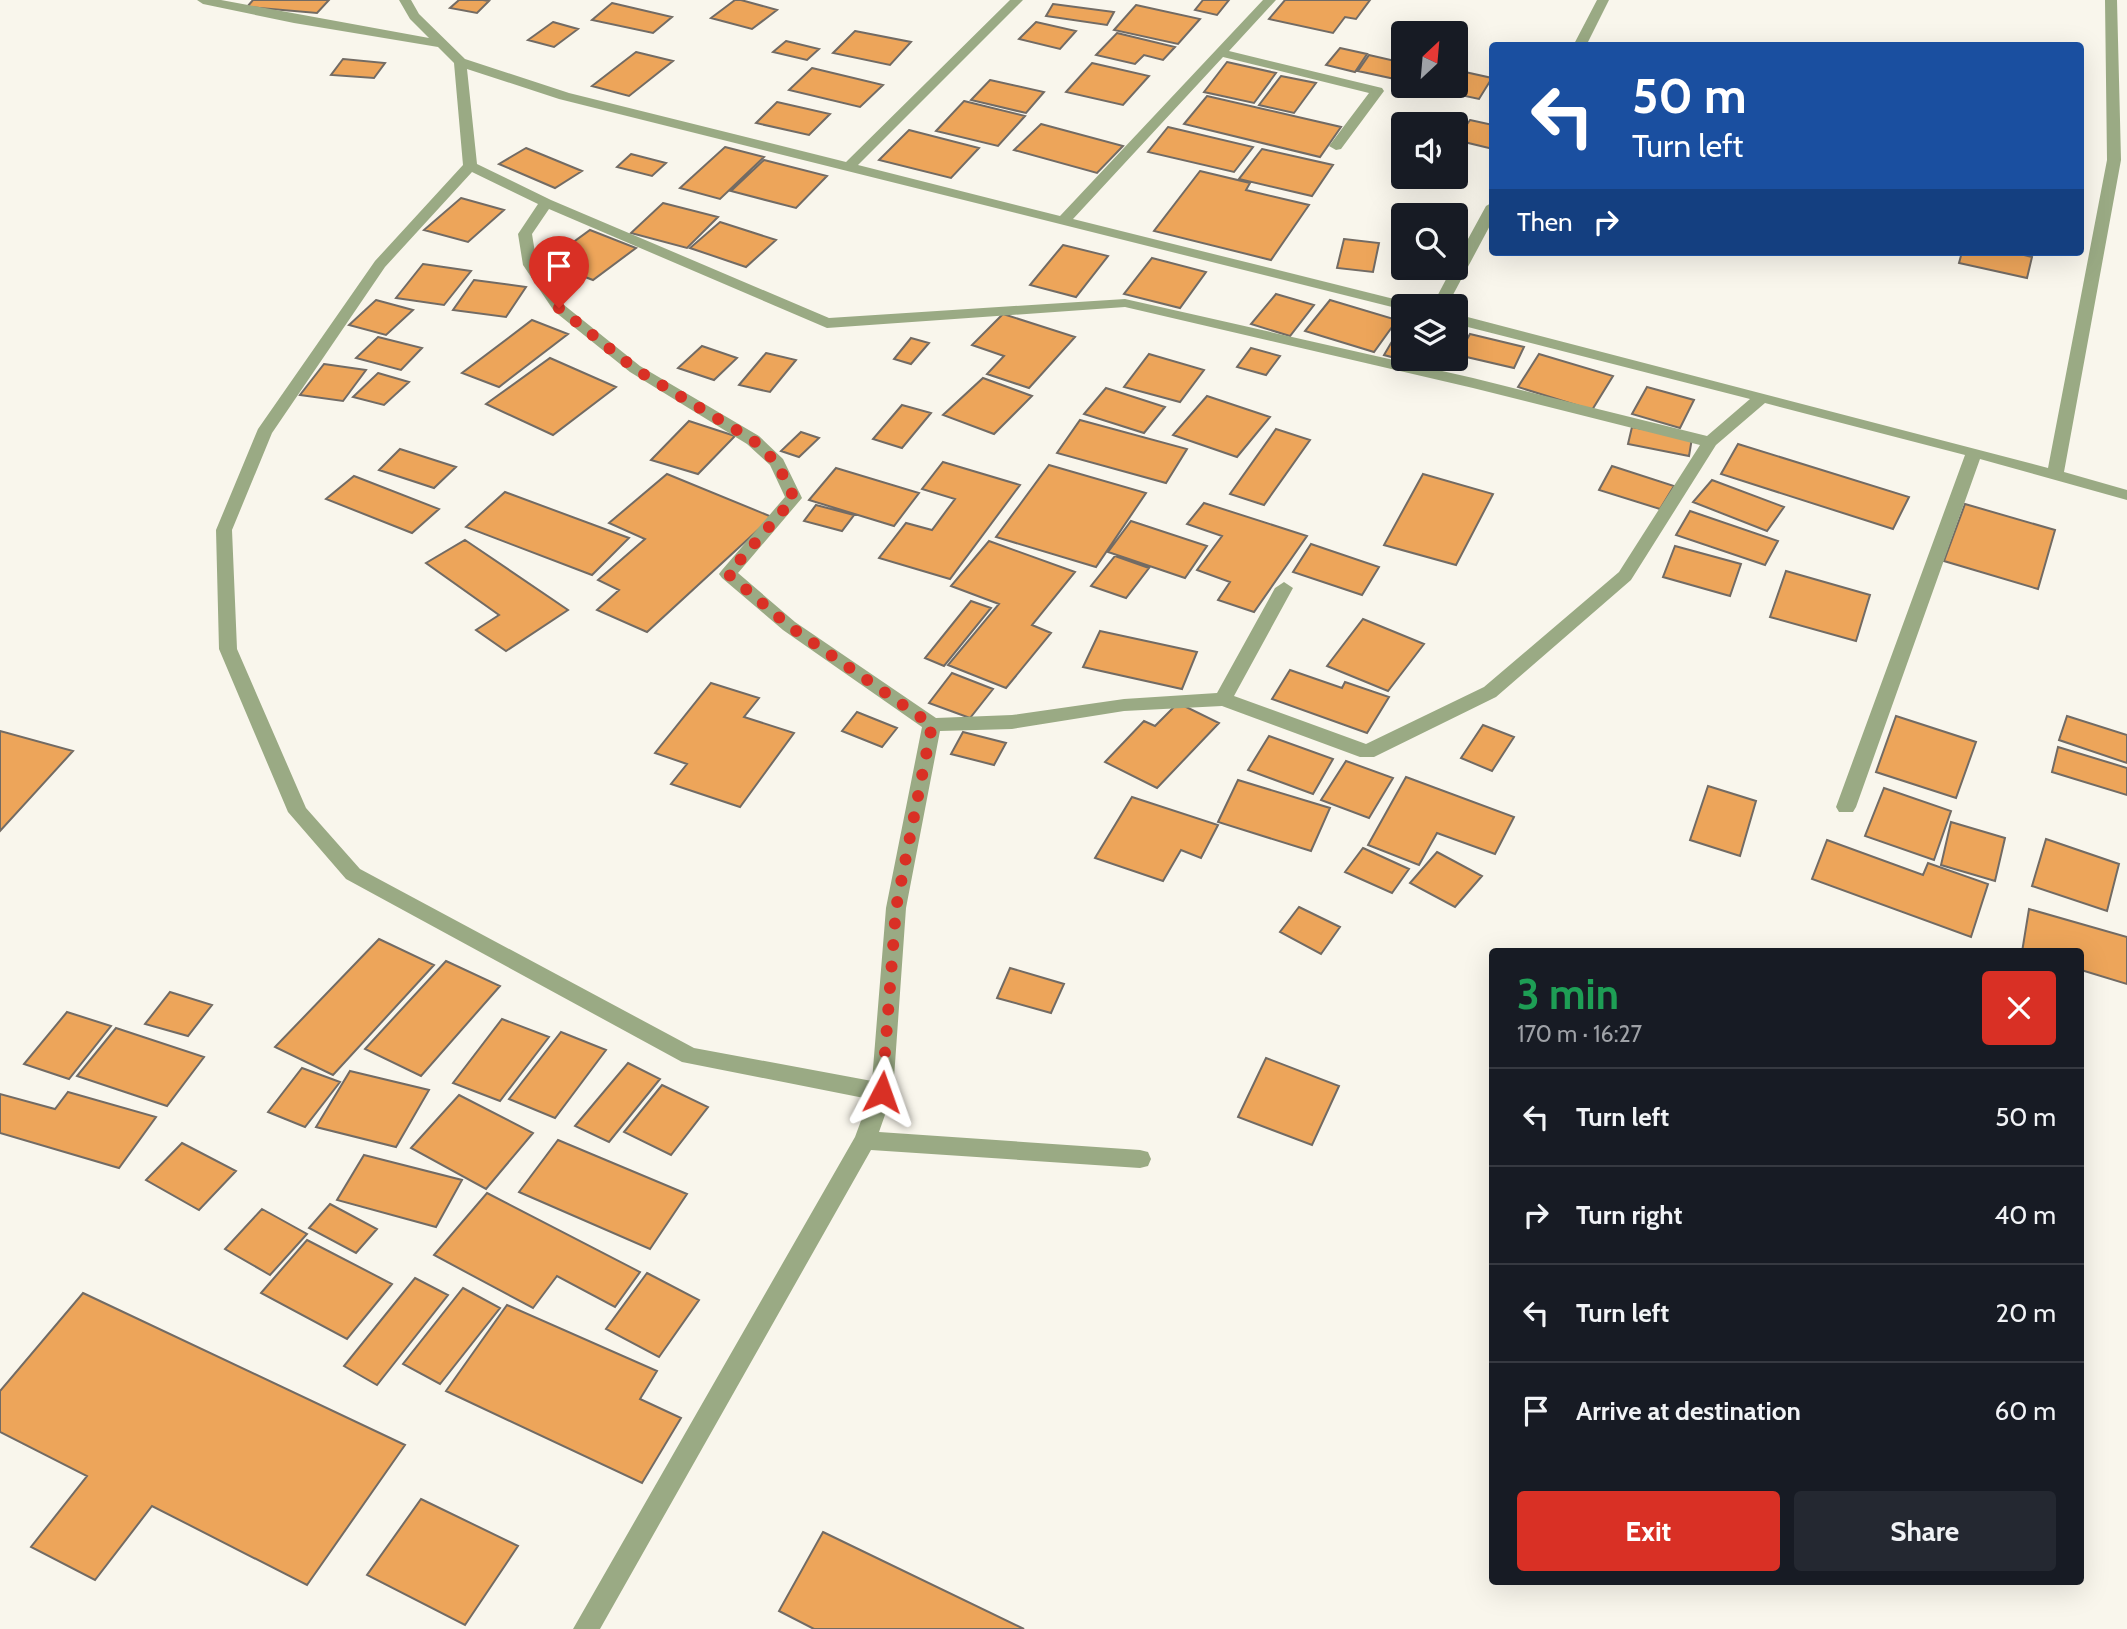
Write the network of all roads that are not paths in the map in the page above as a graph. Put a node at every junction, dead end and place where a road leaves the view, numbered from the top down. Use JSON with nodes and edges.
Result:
{"nodes":[{"id":1,"x":203,"y":0,"type":"edge"},
{"id":2,"x":405,"y":0,"type":"edge"},
{"id":3,"x":1017,"y":0,"type":"edge"},
{"id":4,"x":1270,"y":0,"type":"edge"},
{"id":5,"x":1603,"y":0,"type":"edge"},
{"id":6,"x":2111,"y":0,"type":"edge"},
{"id":7,"x":1580,"y":42,"type":"edge"},
{"id":8,"x":441,"y":44,"type":"junction"},
{"id":9,"x":1221,"y":53,"type":"junction"},
{"id":10,"x":460,"y":62,"type":"junction"},
{"id":11,"x":1336,"y":146,"type":"dead end"},
{"id":12,"x":470,"y":166,"type":"junction"},
{"id":13,"x":849,"y":167,"type":"junction"},
{"id":14,"x":546,"y":203,"type":"junction"},
{"id":15,"x":1489,"y":213,"type":"edge"},
{"id":16,"x":1063,"y":221,"type":"junction"},
{"id":17,"x":1445,"y":294,"type":"edge"},
{"id":18,"x":1391,"y":303,"type":"edge"},
{"id":19,"x":1468,"y":322,"type":"edge"},
{"id":20,"x":1763,"y":397,"type":"junction"},
{"id":21,"x":1710,"y":442,"type":"junction"},
{"id":22,"x":1974,"y":452,"type":"junction"},
{"id":23,"x":2055,"y":474,"type":"junction"},
{"id":24,"x":2127,"y":495,"type":"edge"},
{"id":25,"x":1284,"y":588,"type":"dead end"},
{"id":26,"x":1223,"y":699,"type":"junction"},
{"id":27,"x":932,"y":725,"type":"junction"},
{"id":28,"x":1846,"y":807,"type":"dead end"},
{"id":29,"x":882,"y":1092,"type":"junction"},
{"id":30,"x":865,"y":1140,"type":"junction"},
{"id":31,"x":1140,"y":1159,"type":"dead end"},
{"id":32,"x":586,"y":1629,"type":"edge"}],
"edges":[{"from":1,"to":8,"type":"street"},
{"from":2,"to":8,"type":"street"},
{"from":3,"to":13,"type":"street"},
{"from":4,"to":9,"type":"street"},
{"from":5,"to":7,"type":"street"},
{"from":6,"to":23,"type":"street"},
{"from":8,"to":10,"type":"street"},
{"from":9,"to":11,"type":"street"},
{"from":9,"to":16,"type":"street"},
{"from":10,"to":12,"type":"street"},
{"from":10,"to":13,"type":"street"},
{"from":12,"to":14,"type":"street"},
{"from":12,"to":29,"type":"street"},
{"from":13,"to":16,"type":"street"},
{"from":14,"to":21,"type":"street"},
{"from":14,"to":27,"type":"street"},
{"from":15,"to":17,"type":"street"},
{"from":16,"to":18,"type":"street"},
{"from":19,"to":20,"type":"street"},
{"from":20,"to":21,"type":"street"},
{"from":20,"to":22,"type":"street"},
{"from":21,"to":26,"type":"street"},
{"from":22,"to":23,"type":"street"},
{"from":22,"to":28,"type":"street"},
{"from":23,"to":24,"type":"street"},
{"from":25,"to":26,"type":"street"},
{"from":26,"to":27,"type":"street"},
{"from":27,"to":29,"type":"street"},
{"from":29,"to":30,"type":"street"},
{"from":30,"to":31,"type":"street"},
{"from":30,"to":32,"type":"street"}]}
